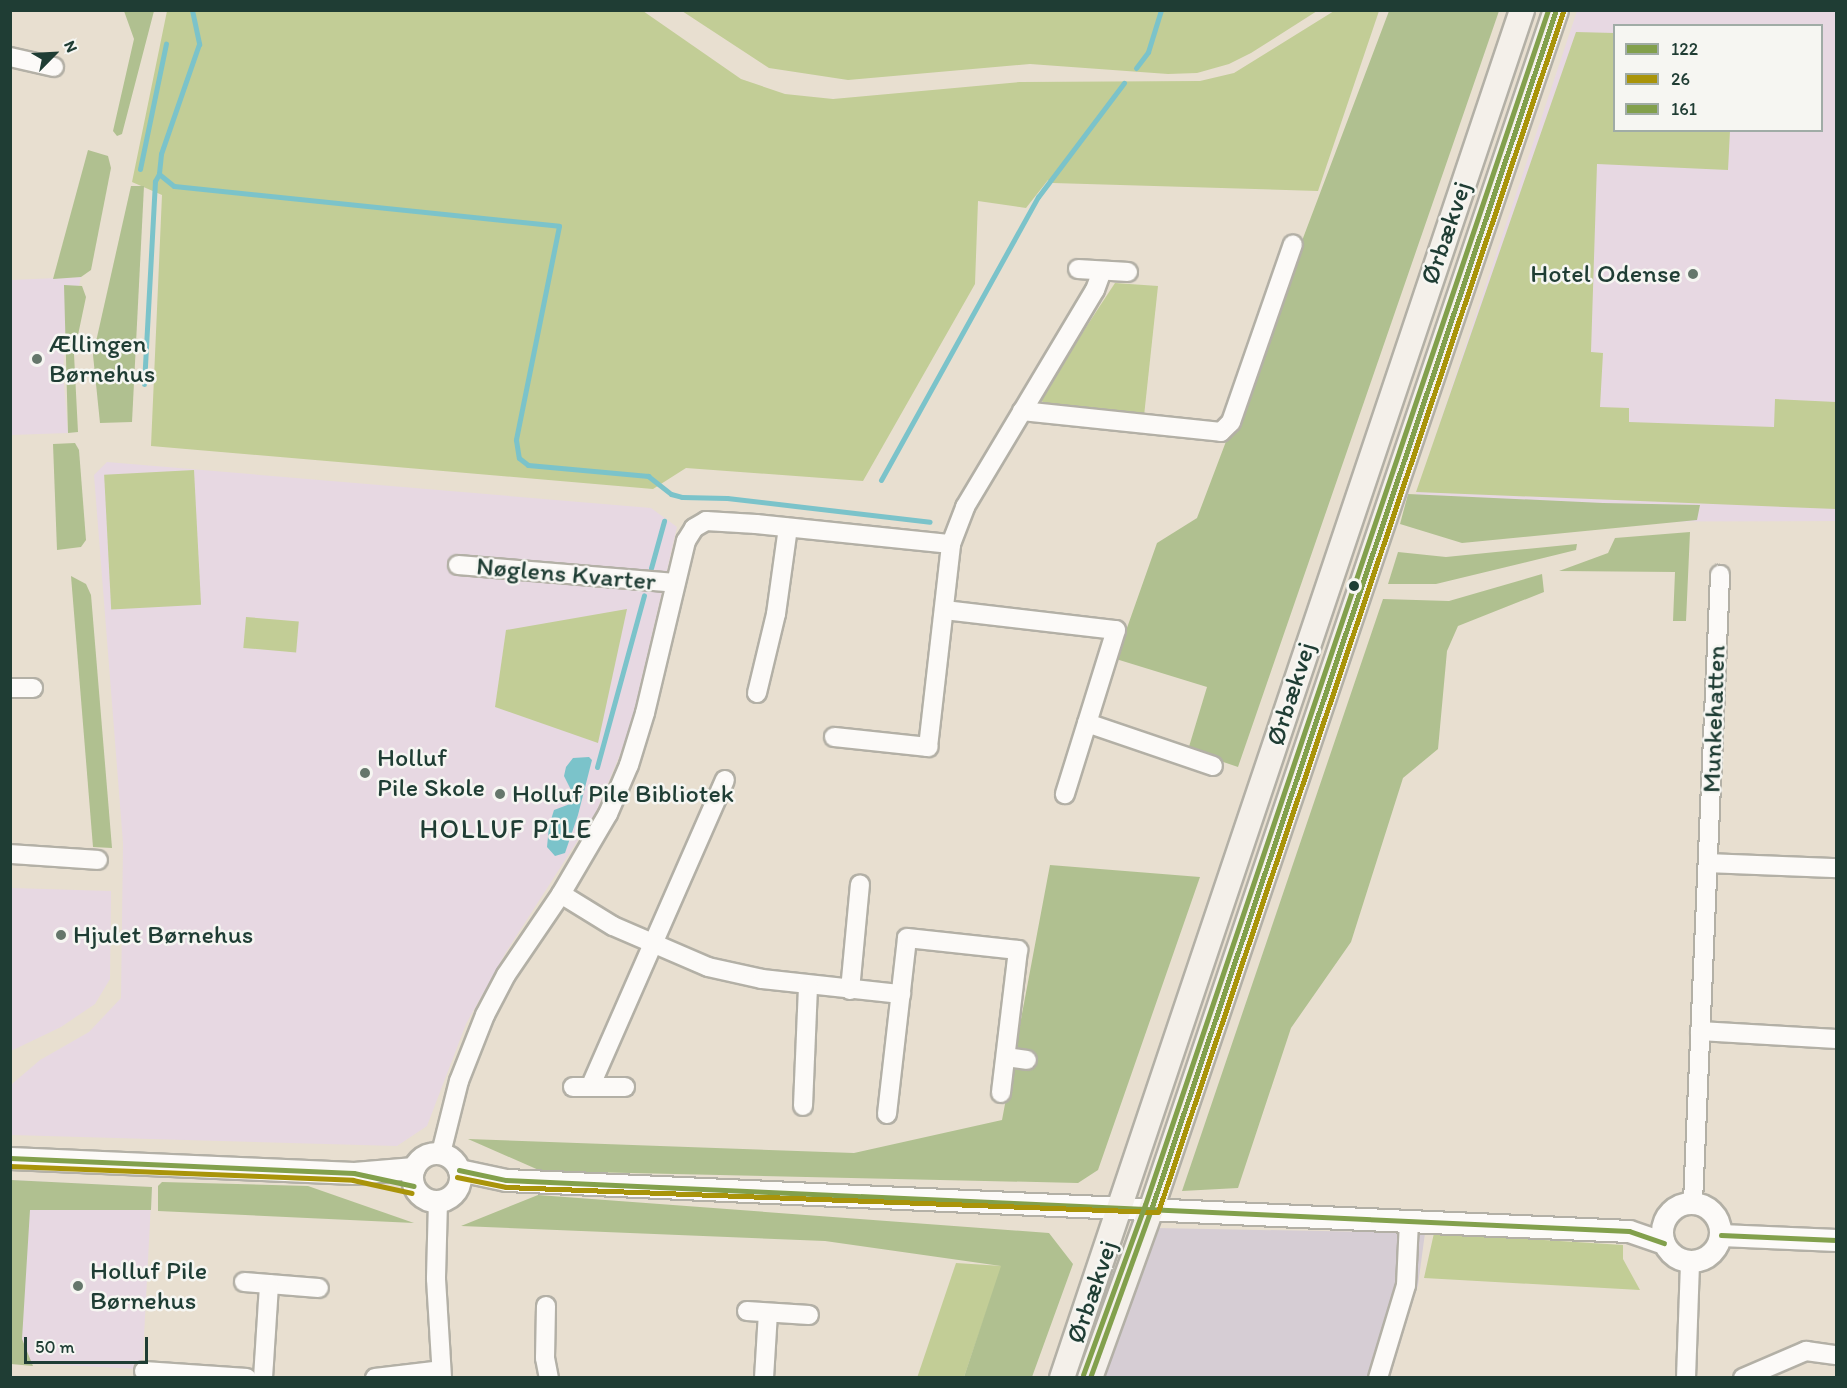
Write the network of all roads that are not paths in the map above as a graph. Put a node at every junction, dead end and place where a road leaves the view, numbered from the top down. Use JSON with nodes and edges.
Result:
{"nodes":[{"id":1,"x":1522,"y":10,"type":"edge"},
{"id":2,"x":1556,"y":10,"type":"edge"},
{"id":3,"x":10,"y":57,"type":"edge"},
{"id":4,"x":54,"y":68,"type":"dead end"},
{"id":5,"x":1293,"y":244,"type":"dead end"},
{"id":6,"x":1077,"y":269,"type":"dead end"},
{"id":7,"x":1102,"y":271,"type":"junction"},
{"id":8,"x":1128,"y":272,"type":"dead end"},
{"id":9,"x":1022,"y":411,"type":"junction"},
{"id":10,"x":788,"y":528,"type":"junction"},
{"id":11,"x":951,"y":544,"type":"junction"},
{"id":12,"x":458,"y":565,"type":"dead end"},
{"id":13,"x":1720,"y":575,"type":"dead end"},
{"id":14,"x":675,"y":583,"type":"junction"},
{"id":15,"x":945,"y":610,"type":"junction"},
{"id":16,"x":10,"y":688,"type":"edge"},
{"id":17,"x":33,"y":688,"type":"dead end"},
{"id":18,"x":757,"y":693,"type":"dead end"},
{"id":19,"x":1087,"y":723,"type":"junction"},
{"id":20,"x":834,"y":737,"type":"dead end"},
{"id":21,"x":1213,"y":766,"type":"dead end"},
{"id":22,"x":726,"y":780,"type":"dead end"},
{"id":23,"x":1065,"y":794,"type":"dead end"},
{"id":24,"x":10,"y":854,"type":"edge"},
{"id":25,"x":98,"y":860,"type":"dead end"},
{"id":26,"x":1709,"y":863,"type":"junction"},
{"id":27,"x":1836,"y":867,"type":"edge"},
{"id":28,"x":860,"y":884,"type":"dead end"},
{"id":29,"x":561,"y":894,"type":"junction"},
{"id":30,"x":652,"y":944,"type":"junction"},
{"id":31,"x":808,"y":985,"type":"junction"},
{"id":32,"x":850,"y":990,"type":"junction"},
{"id":33,"x":901,"y":994,"type":"junction"},
{"id":34,"x":1700,"y":1031,"type":"junction"},
{"id":35,"x":1836,"y":1039,"type":"edge"},
{"id":36,"x":1006,"y":1057,"type":"junction"},
{"id":37,"x":1027,"y":1060,"type":"dead end"},
{"id":38,"x":625,"y":1088,"type":"dead end"},
{"id":39,"x":1001,"y":1093,"type":"dead end"},
{"id":40,"x":803,"y":1106,"type":"dead end"},
{"id":41,"x":887,"y":1114,"type":"dead end"},
{"id":42,"x":441,"y":1154,"type":"junction"},
{"id":43,"x":10,"y":1158,"type":"edge"},
{"id":44,"x":414,"y":1177,"type":"junction"},
{"id":45,"x":459,"y":1178,"type":"junction"},
{"id":46,"x":438,"y":1201,"type":"junction"},
{"id":47,"x":1693,"y":1202,"type":"junction"},
{"id":48,"x":1123,"y":1206,"type":"junction"},
{"id":49,"x":1152,"y":1207,"type":"junction"},
{"id":50,"x":1664,"y":1220,"type":"junction"},
{"id":51,"x":1409,"y":1221,"type":"junction"},
{"id":52,"x":1629,"y":1231,"type":"junction"},
{"id":53,"x":1721,"y":1235,"type":"junction"},
{"id":54,"x":1836,"y":1240,"type":"edge"},
{"id":55,"x":1664,"y":1242,"type":"junction"},
{"id":56,"x":1690,"y":1261,"type":"junction"},
{"id":57,"x":244,"y":1282,"type":"dead end"},
{"id":58,"x":269,"y":1284,"type":"junction"},
{"id":59,"x":319,"y":1288,"type":"dead end"},
{"id":60,"x":546,"y":1306,"type":"dead end"},
{"id":61,"x":747,"y":1311,"type":"dead end"},
{"id":62,"x":768,"y":1313,"type":"junction"},
{"id":63,"x":809,"y":1315,"type":"dead end"},
{"id":64,"x":1836,"y":1354,"type":"edge"},
{"id":65,"x":144,"y":1371,"type":"dead end"},
{"id":66,"x":441,"y":1374,"type":"edge"},
{"id":67,"x":217,"y":1376,"type":"edge"},
{"id":68,"x":247,"y":1377,"type":"edge"},
{"id":69,"x":263,"y":1377,"type":"edge"},
{"id":70,"x":375,"y":1377,"type":"edge"},
{"id":71,"x":549,"y":1377,"type":"edge"},
{"id":72,"x":764,"y":1377,"type":"edge"},
{"id":73,"x":1062,"y":1377,"type":"edge"},
{"id":74,"x":1090,"y":1377,"type":"edge"},
{"id":75,"x":1378,"y":1377,"type":"edge"},
{"id":76,"x":1686,"y":1377,"type":"edge"},
{"id":77,"x":1743,"y":1377,"type":"edge"}],
"edges":[{"from":1,"to":48,"type":"main road","name":"Ørbækvej"},
{"from":2,"to":49,"type":"main road","name":"Ørbækvej"},
{"from":3,"to":4,"type":"street"},
{"from":5,"to":9,"type":"street"},
{"from":6,"to":7,"type":"street"},
{"from":7,"to":8,"type":"street"},
{"from":7,"to":9,"type":"street"},
{"from":9,"to":11,"type":"street"},
{"from":10,"to":11,"type":"street","name":"Nøglens Kvarter"},
{"from":10,"to":14,"type":"street","name":"Nøglens Kvarter"},
{"from":10,"to":18,"type":"street"},
{"from":11,"to":15,"type":"street"},
{"from":12,"to":14,"type":"street","name":"Nøglens Kvarter"},
{"from":13,"to":26,"type":"street","name":"Munkehatten"},
{"from":14,"to":29,"type":"street","name":"Nøglens Kvarter"},
{"from":15,"to":19,"type":"street"},
{"from":15,"to":20,"type":"street"},
{"from":16,"to":17,"type":"street"},
{"from":19,"to":21,"type":"street"},
{"from":19,"to":23,"type":"street"},
{"from":22,"to":30,"type":"street"},
{"from":24,"to":25,"type":"street"},
{"from":26,"to":27,"type":"street"},
{"from":26,"to":34,"type":"street","name":"Munkehatten"},
{"from":28,"to":32,"type":"street"},
{"from":29,"to":30,"type":"street"},
{"from":29,"to":42,"type":"street","name":"Nøglens Kvarter"},
{"from":30,"to":31,"type":"street"},
{"from":30,"to":38,"type":"street"},
{"from":31,"to":32,"type":"street"},
{"from":31,"to":40,"type":"street"},
{"from":32,"to":33,"type":"street"},
{"from":33,"to":36,"type":"street"},
{"from":33,"to":41,"type":"street"},
{"from":34,"to":35,"type":"street"},
{"from":34,"to":47,"type":"street","name":"Munkehatten"},
{"from":36,"to":37,"type":"street"},
{"from":36,"to":39,"type":"street"},
{"from":42,"to":44,"type":"street"},
{"from":42,"to":45,"type":"street"},
{"from":43,"to":44,"type":"street"},
{"from":44,"to":46,"type":"street"},
{"from":45,"to":46,"type":"street"},
{"from":45,"to":48,"type":"street"},
{"from":46,"to":66,"type":"street"},
{"from":47,"to":50,"type":"street"},
{"from":47,"to":53,"type":"street"},
{"from":48,"to":49,"type":"street"},
{"from":48,"to":73,"type":"main road","name":"Ørbækvej"},
{"from":49,"to":51,"type":"street"},
{"from":49,"to":74,"type":"main road","name":"Ørbækvej"},
{"from":50,"to":52,"type":"street"},
{"from":50,"to":55,"type":"street"},
{"from":51,"to":52,"type":"street"},
{"from":51,"to":75,"type":"street"},
{"from":52,"to":55,"type":"street"},
{"from":53,"to":54,"type":"street"},
{"from":53,"to":56,"type":"street"},
{"from":55,"to":56,"type":"street"},
{"from":56,"to":76,"type":"street"},
{"from":57,"to":58,"type":"street"},
{"from":58,"to":59,"type":"street"},
{"from":58,"to":69,"type":"street"},
{"from":60,"to":71,"type":"street"},
{"from":61,"to":62,"type":"street"},
{"from":62,"to":63,"type":"street"},
{"from":62,"to":72,"type":"street"},
{"from":64,"to":77,"type":"street"},
{"from":65,"to":67,"type":"street"},
{"from":66,"to":70,"type":"street"},
{"from":67,"to":68,"type":"street"}]}
